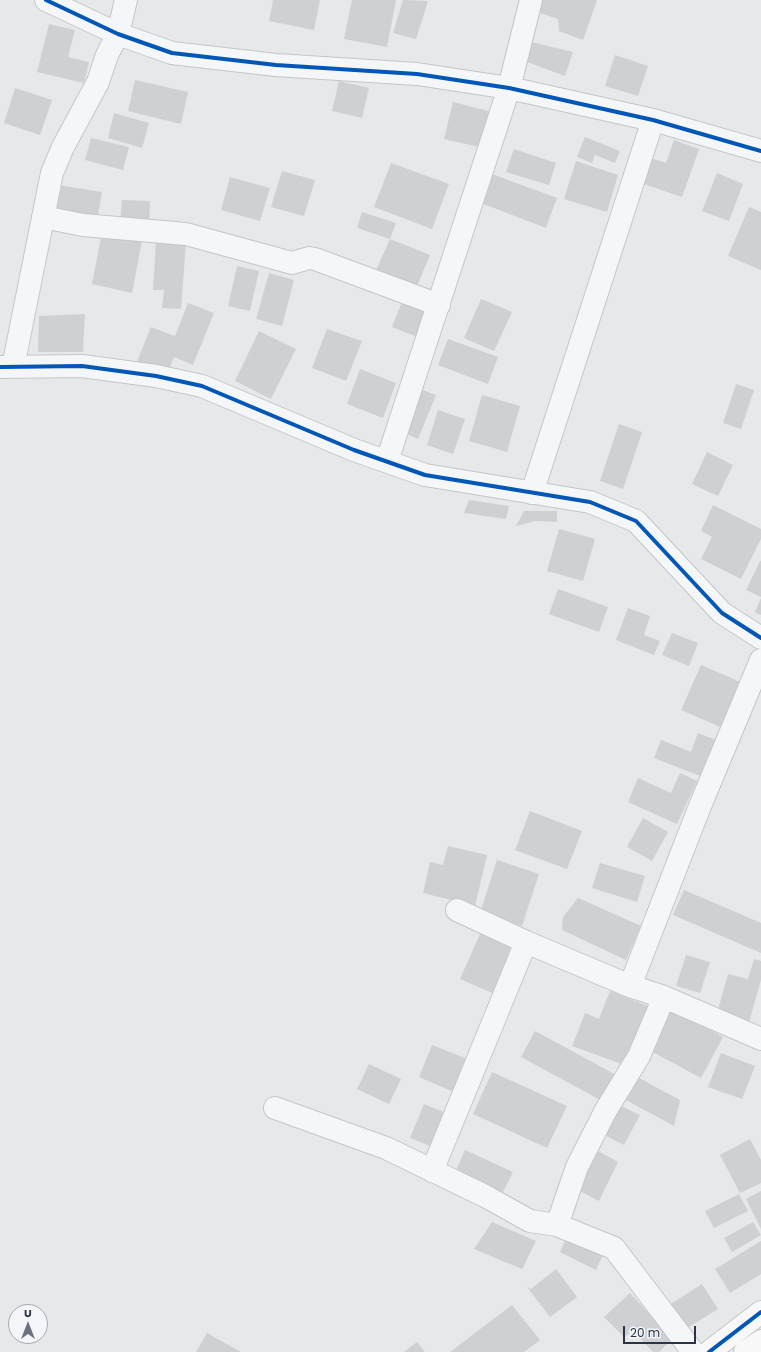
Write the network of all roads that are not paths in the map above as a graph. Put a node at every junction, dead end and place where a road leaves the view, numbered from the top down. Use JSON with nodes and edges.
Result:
{"nodes":[{"id":1,"x":46,"y":0,"type":"edge"},
{"id":2,"x":126,"y":0,"type":"edge"},
{"id":3,"x":531,"y":0,"type":"edge"},
{"id":4,"x":118,"y":34,"type":"junction"},
{"id":5,"x":509,"y":88,"type":"junction"},
{"id":6,"x":653,"y":120,"type":"junction"},
{"id":7,"x":761,"y":151,"type":"edge"},
{"id":8,"x":43,"y":217,"type":"junction"},
{"id":9,"x":439,"y":304,"type":"junction"},
{"id":10,"x":7,"y":367,"type":"edge"},
{"id":11,"x":387,"y":461,"type":"junction"},
{"id":12,"x":532,"y":493,"type":"junction"},
{"id":13,"x":761,"y":638,"type":"edge"},
{"id":14,"x":761,"y":660,"type":"edge"},
{"id":15,"x":457,"y":910,"type":"dead end"},
{"id":16,"x":526,"y":942,"type":"junction"},
{"id":17,"x":630,"y":986,"type":"junction"},
{"id":18,"x":664,"y":997,"type":"junction"},
{"id":19,"x":761,"y":1039,"type":"edge"},
{"id":20,"x":275,"y":1108,"type":"dead end"},
{"id":21,"x":432,"y":1171,"type":"junction"},
{"id":22,"x":557,"y":1225,"type":"junction"},
{"id":23,"x":761,"y":1312,"type":"edge"},
{"id":24,"x":761,"y":1341,"type":"edge"},
{"id":25,"x":693,"y":1352,"type":"edge"},
{"id":26,"x":709,"y":1352,"type":"edge"},
{"id":27,"x":745,"y":1352,"type":"edge"}],
"edges":[{"from":1,"to":4,"type":"street"},
{"from":2,"to":4,"type":"street"},
{"from":3,"to":5,"type":"street"},
{"from":4,"to":5,"type":"street"},
{"from":4,"to":8,"type":"street"},
{"from":5,"to":6,"type":"street"},
{"from":5,"to":9,"type":"street"},
{"from":6,"to":7,"type":"street"},
{"from":6,"to":12,"type":"street"},
{"from":8,"to":9,"type":"street"},
{"from":8,"to":10,"type":"street"},
{"from":9,"to":11,"type":"street"},
{"from":10,"to":11,"type":"street"},
{"from":11,"to":12,"type":"street"},
{"from":12,"to":13,"type":"street"},
{"from":14,"to":17,"type":"street"},
{"from":15,"to":16,"type":"street"},
{"from":16,"to":17,"type":"street"},
{"from":16,"to":21,"type":"street"},
{"from":17,"to":18,"type":"street"},
{"from":18,"to":19,"type":"street"},
{"from":18,"to":22,"type":"street"},
{"from":20,"to":21,"type":"street"},
{"from":21,"to":22,"type":"street"},
{"from":22,"to":25,"type":"street"},
{"from":23,"to":26,"type":"main road"},
{"from":24,"to":27,"type":"main road"}]}
